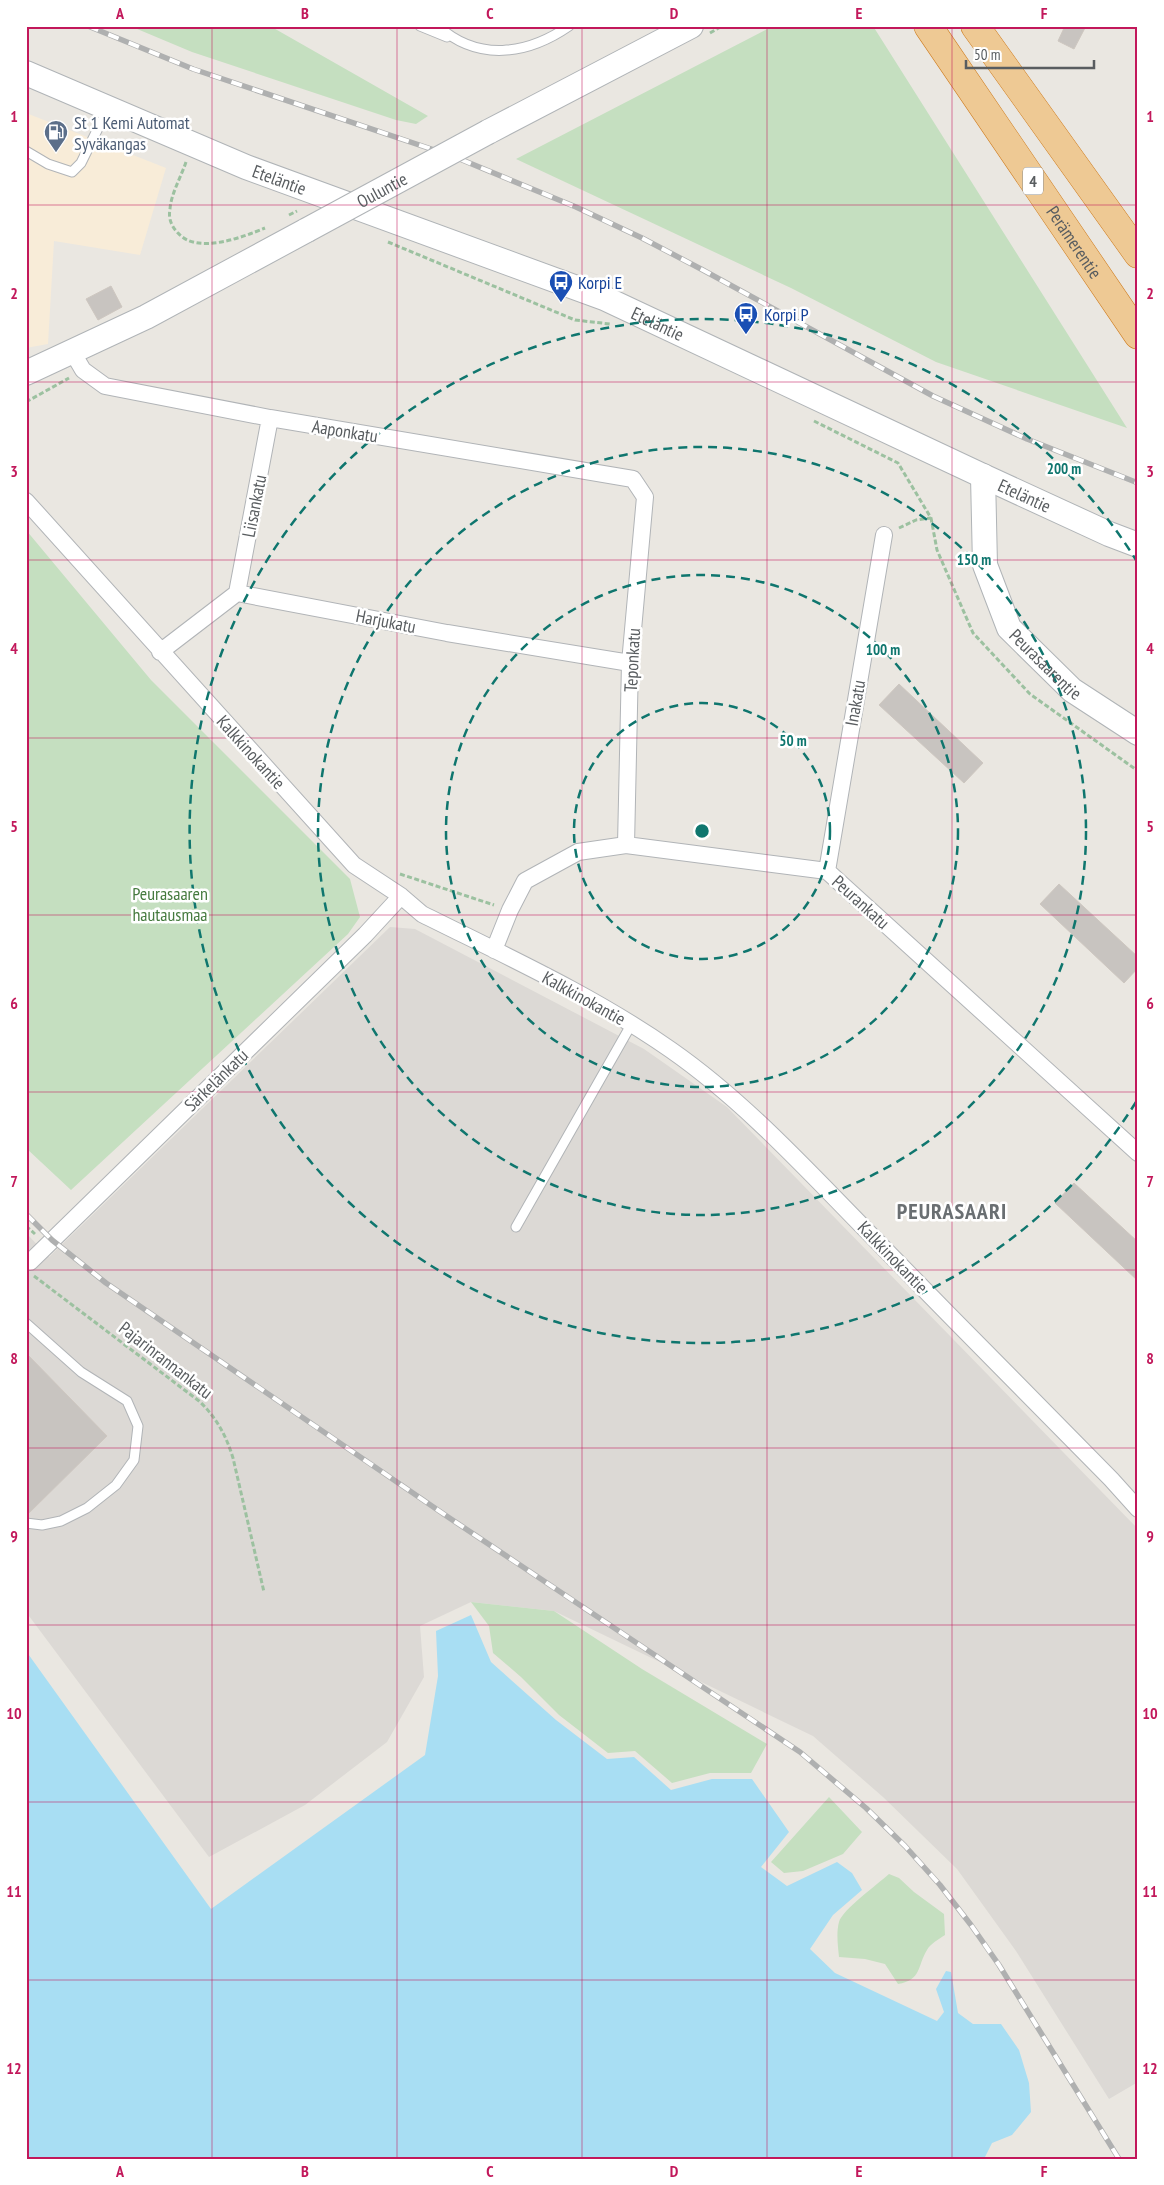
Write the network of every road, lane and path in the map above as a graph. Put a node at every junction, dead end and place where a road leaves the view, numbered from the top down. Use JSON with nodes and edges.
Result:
{"nodes":[{"id":1,"x":420,"y":26,"type":"edge"},
{"id":2,"x":438,"y":26,"type":"edge"},
{"id":3,"x":569,"y":26,"type":"edge"},
{"id":4,"x":691,"y":26,"type":"edge"},
{"id":5,"x":928,"y":26,"type":"edge"},
{"id":6,"x":975,"y":26,"type":"edge"},
{"id":7,"x":456,"y":41,"type":"junction"},
{"id":8,"x":26,"y":73,"type":"edge"},
{"id":9,"x":108,"y":107,"type":"junction"},
{"id":10,"x":26,"y":151,"type":"edge"},
{"id":11,"x":187,"y":159,"type":"dead end"},
{"id":12,"x":382,"y":240,"type":"dead end"},
{"id":13,"x":286,"y":242,"type":"junction"},
{"id":14,"x":1138,"y":254,"type":"edge"},
{"id":15,"x":617,"y":325,"type":"dead end"},
{"id":16,"x":1138,"y":335,"type":"edge"},
{"id":17,"x":73,"y":353,"type":"junction"},
{"id":18,"x":26,"y":363,"type":"edge"},
{"id":19,"x":26,"y":373,"type":"edge"},
{"id":20,"x":270,"y":418,"type":"junction"},
{"id":21,"x":811,"y":419,"type":"dead end"},
{"id":22,"x":983,"y":476,"type":"junction"},
{"id":23,"x":633,"y":478,"type":"joint"},
{"id":24,"x":26,"y":501,"type":"edge"},
{"id":25,"x":931,"y":518,"type":"junction"},
{"id":26,"x":884,"y":535,"type":"joint"},
{"id":27,"x":1138,"y":545,"type":"edge"},
{"id":28,"x":237,"y":593,"type":"junction"},
{"id":29,"x":160,"y":652,"type":"junction"},
{"id":30,"x":630,"y":663,"type":"junction"},
{"id":31,"x":1138,"y":733,"type":"edge"},
{"id":32,"x":1138,"y":771,"type":"edge"},
{"id":33,"x":626,"y":845,"type":"junction"},
{"id":34,"x":827,"y":871,"type":"junction"},
{"id":35,"x":395,"y":873,"type":"dead end"},
{"id":36,"x":401,"y":896,"type":"junction"},
{"id":37,"x":510,"y":910,"type":"junction"},
{"id":38,"x":494,"y":950,"type":"junction"},
{"id":39,"x":631,"y":1025,"type":"junction"},
{"id":40,"x":1138,"y":1153,"type":"edge"},
{"id":41,"x":516,"y":1227,"type":"dead end"},
{"id":42,"x":27,"y":1265,"type":"edge"},
{"id":43,"x":26,"y":1323,"type":"edge"},
{"id":44,"x":1138,"y":1509,"type":"edge"},
{"id":45,"x":26,"y":1523,"type":"edge"},
{"id":46,"x":264,"y":1592,"type":"dead end"}],
"edges":[{"from":1,"to":7,"type":"lane"},
{"from":2,"to":7,"type":"lane"},
{"from":3,"to":7,"type":"lane"},
{"from":4,"to":13,"type":"main road","name":"Ouluntie","bridge":true},
{"from":5,"to":16,"type":"highway","name":"Perämerentie","number":"4"},
{"from":6,"to":14,"type":"highway"},
{"from":8,"to":9,"type":"main road","name":"Eteläntie"},
{"from":9,"to":10,"type":"lane"},
{"from":9,"to":22,"type":"main road","name":"Eteläntie"},
{"from":11,"to":13,"type":"path"},
{"from":12,"to":15,"type":"path"},
{"from":13,"to":17,"type":"main road","name":"Ouluntie"},
{"from":17,"to":18,"type":"main road","name":"Ouluntie"},
{"from":17,"to":19,"type":"main road","name":"Ouluntie"},
{"from":17,"to":20,"type":"street","name":"Aaponkatu"},
{"from":20,"to":23,"type":"street","name":"Aaponkatu"},
{"from":20,"to":28,"type":"street","name":"Liisankatu"},
{"from":21,"to":25,"type":"path"},
{"from":22,"to":27,"type":"main road","name":"Eteläntie"},
{"from":22,"to":31,"type":"main road","name":"Peurasaarentie"},
{"from":23,"to":30,"type":"street","name":"Teponkatu"},
{"from":24,"to":29,"type":"street","name":"Kalkkinokantie"},
{"from":25,"to":26,"type":"path"},
{"from":25,"to":32,"type":"path"},
{"from":26,"to":34,"type":"street","name":"Inakatu"},
{"from":28,"to":29,"type":"street"},
{"from":28,"to":30,"type":"street","name":"Harjukatu"},
{"from":29,"to":36,"type":"street","name":"Kalkkinokantie"},
{"from":30,"to":33,"type":"street","name":"Teponkatu"},
{"from":33,"to":34,"type":"street","name":"Peurankatu"},
{"from":33,"to":37,"type":"street","name":"Peurankatu"},
{"from":34,"to":40,"type":"street","name":"Peurankatu"},
{"from":35,"to":37,"type":"path"},
{"from":36,"to":38,"type":"street","name":"Kalkkinokantie"},
{"from":36,"to":42,"type":"street","name":"Särkelänkatu"},
{"from":37,"to":38,"type":"street","name":"Peurankatu"},
{"from":38,"to":39,"type":"street","name":"Kalkkinokantie"},
{"from":39,"to":41,"type":"lane"},
{"from":39,"to":44,"type":"street","name":"Kalkkinokantie"},
{"from":42,"to":46,"type":"path","name":"Pajarinrannankatu"},
{"from":43,"to":45,"type":"lane"}]}
